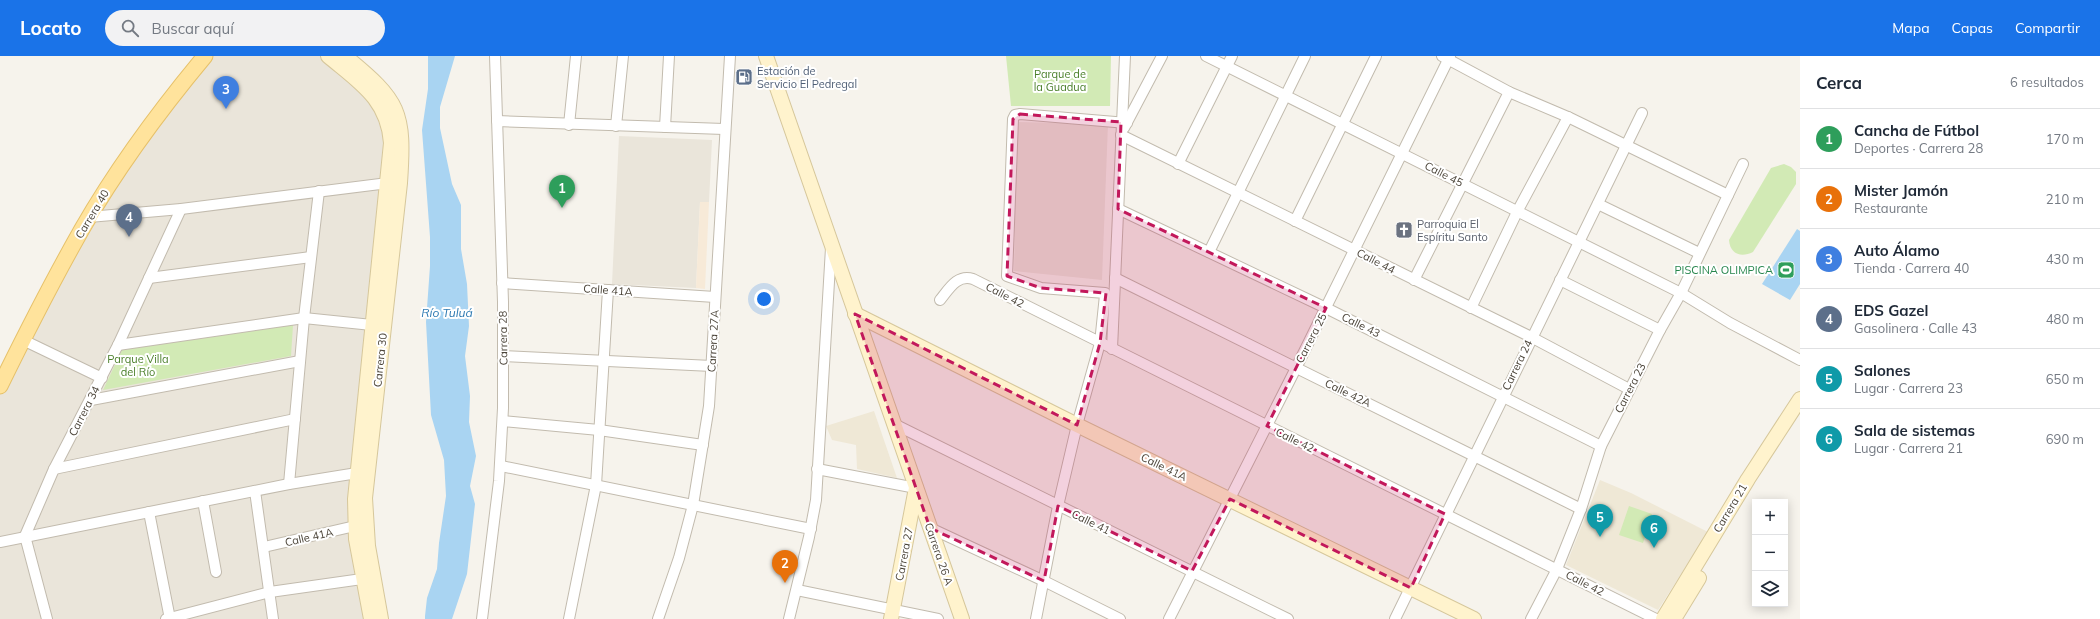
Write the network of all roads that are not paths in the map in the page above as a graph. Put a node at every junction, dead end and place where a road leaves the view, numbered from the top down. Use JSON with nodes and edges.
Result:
{"nodes":[{"id":1,"x":205,"y":56,"type":"edge"},
{"id":2,"x":328,"y":56,"type":"edge"},
{"id":3,"x":345,"y":56,"type":"edge"},
{"id":4,"x":495,"y":56,"type":"edge"},
{"id":5,"x":576,"y":56,"type":"edge"},
{"id":6,"x":623,"y":56,"type":"edge"},
{"id":7,"x":669,"y":56,"type":"edge"},
{"id":8,"x":730,"y":56,"type":"edge"},
{"id":9,"x":766,"y":56,"type":"edge"},
{"id":10,"x":1125,"y":56,"type":"edge"},
{"id":11,"x":1162,"y":56,"type":"edge"},
{"id":12,"x":1206,"y":56,"type":"edge"},
{"id":13,"x":1232,"y":56,"type":"edge"},
{"id":14,"x":1304,"y":56,"type":"edge"},
{"id":15,"x":1376,"y":56,"type":"edge"},
{"id":16,"x":1446,"y":57,"type":"edge"},
{"id":17,"x":1226,"y":66,"type":"junction"},
{"id":18,"x":1509,"y":92,"type":"junction"},
{"id":19,"x":1284,"y":95,"type":"junction"},
{"id":20,"x":387,"y":104,"type":"junction"},
{"id":21,"x":1642,"y":112,"type":"dead end"},
{"id":22,"x":1568,"y":117,"type":"junction"},
{"id":23,"x":497,"y":122,"type":"junction"},
{"id":24,"x":1124,"y":123,"type":"junction"},
{"id":25,"x":1342,"y":124,"type":"junction"},
{"id":26,"x":394,"y":125,"type":"junction"},
{"id":27,"x":569,"y":125,"type":"junction"},
{"id":28,"x":616,"y":126,"type":"junction"},
{"id":29,"x":665,"y":128,"type":"junction"},
{"id":30,"x":724,"y":129,"type":"junction"},
{"id":31,"x":1120,"y":135,"type":"junction"},
{"id":32,"x":1626,"y":145,"type":"junction"},
{"id":33,"x":1402,"y":154,"type":"junction"},
{"id":34,"x":1178,"y":164,"type":"junction"},
{"id":35,"x":1743,"y":164,"type":"dead end"},
{"id":36,"x":388,"y":183,"type":"junction"},
{"id":37,"x":1462,"y":184,"type":"junction"},
{"id":38,"x":319,"y":191,"type":"junction"},
{"id":39,"x":1237,"y":192,"type":"junction"},
{"id":40,"x":1728,"y":196,"type":"junction"},
{"id":41,"x":1598,"y":204,"type":"junction"},
{"id":42,"x":181,"y":209,"type":"junction"},
{"id":43,"x":1118,"y":209,"type":"junction"},
{"id":44,"x":1518,"y":210,"type":"junction"},
{"id":45,"x":89,"y":218,"type":"junction"},
{"id":46,"x":1295,"y":221,"type":"junction"},
{"id":47,"x":1579,"y":242,"type":"junction"},
{"id":48,"x":831,"y":243,"type":"junction"},
{"id":49,"x":1355,"y":250,"type":"junction"},
{"id":50,"x":1209,"y":252,"type":"junction"},
{"id":51,"x":1699,"y":253,"type":"junction"},
{"id":52,"x":311,"y":257,"type":"junction"},
{"id":53,"x":149,"y":278,"type":"junction"},
{"id":54,"x":1115,"y":278,"type":"junction"},
{"id":55,"x":1414,"y":280,"type":"junction"},
{"id":56,"x":1560,"y":280,"type":"junction"},
{"id":57,"x":502,"y":284,"type":"junction"},
{"id":58,"x":608,"y":290,"type":"junction"},
{"id":59,"x":1681,"y":293,"type":"junction"},
{"id":60,"x":715,"y":297,"type":"junction"},
{"id":61,"x":940,"y":300,"type":"dead end"},
{"id":62,"x":1326,"y":308,"type":"junction"},
{"id":63,"x":1471,"y":308,"type":"junction"},
{"id":64,"x":855,"y":314,"type":"junction"},
{"id":65,"x":304,"y":318,"type":"junction"},
{"id":66,"x":377,"y":319,"type":"junction"},
{"id":67,"x":1660,"y":330,"type":"junction"},
{"id":68,"x":1531,"y":338,"type":"junction"},
{"id":69,"x":23,"y":340,"type":"junction"},
{"id":70,"x":1100,"y":343,"type":"junction"},
{"id":71,"x":118,"y":345,"type":"junction"},
{"id":72,"x":1112,"y":349,"type":"junction"},
{"id":73,"x":503,"y":356,"type":"junction"},
{"id":74,"x":300,"y":360,"type":"junction"},
{"id":75,"x":1800,"y":360,"type":"edge"},
{"id":76,"x":604,"y":361,"type":"junction"},
{"id":77,"x":712,"y":366,"type":"junction"},
{"id":78,"x":1296,"y":368,"type":"junction"},
{"id":79,"x":102,"y":378,"type":"junction"},
{"id":80,"x":0,"y":386,"type":"edge"},
{"id":81,"x":1629,"y":389,"type":"junction"},
{"id":82,"x":1503,"y":395,"type":"junction"},
{"id":83,"x":1800,"y":399,"type":"edge"},
{"id":84,"x":91,"y":400,"type":"junction"},
{"id":85,"x":1800,"y":416,"type":"edge"},
{"id":86,"x":295,"y":419,"type":"junction"},
{"id":87,"x":503,"y":421,"type":"junction"},
{"id":88,"x":894,"y":424,"type":"junction"},
{"id":89,"x":1077,"y":425,"type":"junction"},
{"id":90,"x":1266,"y":426,"type":"junction"},
{"id":91,"x":600,"y":430,"type":"junction"},
{"id":92,"x":703,"y":445,"type":"junction"},
{"id":93,"x":1601,"y":446,"type":"junction"},
{"id":94,"x":1473,"y":456,"type":"junction"},
{"id":95,"x":501,"y":466,"type":"junction"},
{"id":96,"x":54,"y":469,"type":"junction"},
{"id":97,"x":817,"y":469,"type":"junction"},
{"id":98,"x":362,"y":474,"type":"junction"},
{"id":99,"x":289,"y":484,"type":"junction"},
{"id":100,"x":596,"y":485,"type":"junction"},
{"id":101,"x":916,"y":488,"type":"junction"},
{"id":102,"x":255,"y":491,"type":"junction"},
{"id":103,"x":1230,"y":499,"type":"junction"},
{"id":104,"x":203,"y":501,"type":"junction"},
{"id":105,"x":693,"y":505,"type":"junction"},
{"id":106,"x":1058,"y":506,"type":"junction"},
{"id":107,"x":1581,"y":509,"type":"junction"},
{"id":108,"x":149,"y":512,"type":"junction"},
{"id":109,"x":1445,"y":514,"type":"junction"},
{"id":110,"x":355,"y":526,"type":"junction"},
{"id":111,"x":930,"y":528,"type":"junction"},
{"id":112,"x":811,"y":529,"type":"junction"},
{"id":113,"x":25,"y":536,"type":"junction"},
{"id":114,"x":0,"y":542,"type":"edge"},
{"id":115,"x":264,"y":547,"type":"junction"},
{"id":116,"x":1557,"y":569,"type":"junction"},
{"id":117,"x":1192,"y":571,"type":"junction"},
{"id":118,"x":216,"y":572,"type":"dead end"},
{"id":119,"x":368,"y":578,"type":"junction"},
{"id":120,"x":1044,"y":581,"type":"junction"},
{"id":121,"x":1411,"y":588,"type":"junction"},
{"id":122,"x":797,"y":590,"type":"junction"},
{"id":123,"x":270,"y":592,"type":"junction"},
{"id":124,"x":892,"y":614,"type":"edge"},
{"id":125,"x":47,"y":619,"type":"edge"},
{"id":126,"x":169,"y":619,"type":"edge"},
{"id":127,"x":273,"y":619,"type":"edge"},
{"id":128,"x":370,"y":619,"type":"edge"},
{"id":129,"x":381,"y":619,"type":"edge"},
{"id":130,"x":482,"y":619,"type":"edge"},
{"id":131,"x":569,"y":619,"type":"edge"},
{"id":132,"x":658,"y":619,"type":"edge"},
{"id":133,"x":789,"y":619,"type":"edge"},
{"id":134,"x":938,"y":619,"type":"edge"},
{"id":135,"x":962,"y":619,"type":"edge"},
{"id":136,"x":1036,"y":619,"type":"edge"},
{"id":137,"x":1120,"y":619,"type":"edge"},
{"id":138,"x":1168,"y":619,"type":"edge"},
{"id":139,"x":1288,"y":619,"type":"edge"},
{"id":140,"x":1395,"y":619,"type":"edge"},
{"id":141,"x":1474,"y":619,"type":"edge"},
{"id":142,"x":1531,"y":619,"type":"edge"},
{"id":143,"x":1656,"y":619,"type":"edge"},
{"id":144,"x":1663,"y":619,"type":"edge"},
{"id":145,"x":1674,"y":619,"type":"edge"}],
"edges":[{"from":1,"to":45,"type":"main road","name":"Carrera 40"},
{"from":2,"to":20,"type":"main road"},
{"from":3,"to":20,"type":"main road"},
{"from":4,"to":23,"type":"street","name":"Carrera 28"},
{"from":5,"to":27,"type":"street"},
{"from":6,"to":28,"type":"street"},
{"from":7,"to":29,"type":"street"},
{"from":8,"to":30,"type":"street","name":"Carrera 27A"},
{"from":9,"to":48,"type":"main road","name":"Carrera 26 A"},
{"from":10,"to":24,"type":"street"},
{"from":11,"to":24,"type":"street"},
{"from":12,"to":17,"type":"street","name":"Calle 45"},
{"from":13,"to":17,"type":"street"},
{"from":14,"to":19,"type":"street"},
{"from":15,"to":25,"type":"street"},
{"from":16,"to":18,"type":"street"},
{"from":16,"to":33,"type":"street","name":"Carrera 25"},
{"from":17,"to":19,"type":"street","name":"Calle 45"},
{"from":17,"to":34,"type":"street"},
{"from":18,"to":22,"type":"street"},
{"from":18,"to":37,"type":"street"},
{"from":19,"to":25,"type":"street","name":"Calle 45"},
{"from":19,"to":39,"type":"street"},
{"from":20,"to":26,"type":"main road","name":"Carrera 30"},
{"from":21,"to":32,"type":"street","name":"Carrera 24"},
{"from":22,"to":32,"type":"street"},
{"from":22,"to":44,"type":"street"},
{"from":23,"to":27,"type":"street"},
{"from":23,"to":57,"type":"street","name":"Carrera 28"},
{"from":24,"to":31,"type":"street"},
{"from":24,"to":70,"type":"street"},
{"from":25,"to":33,"type":"street","name":"Calle 45"},
{"from":25,"to":46,"type":"street"},
{"from":26,"to":36,"type":"main road","name":"Carrera 30"},
{"from":26,"to":66,"type":"main road","name":"Carrera 30"},
{"from":27,"to":28,"type":"street"},
{"from":28,"to":29,"type":"street"},
{"from":29,"to":30,"type":"street"},
{"from":30,"to":60,"type":"street","name":"Carrera 27A"},
{"from":31,"to":34,"type":"street","name":"Calle 44"},
{"from":31,"to":43,"type":"street"},
{"from":32,"to":40,"type":"street"},
{"from":32,"to":41,"type":"street","name":"Carrera 24"},
{"from":33,"to":37,"type":"street","name":"Calle 45"},
{"from":33,"to":49,"type":"street","name":"Carrera 25"},
{"from":34,"to":39,"type":"street","name":"Calle 44"},
{"from":35,"to":40,"type":"street","name":"Carrera 23"},
{"from":36,"to":38,"type":"street"},
{"from":36,"to":66,"type":"main road","name":"Carrera 30"},
{"from":37,"to":44,"type":"street","name":"Calle 45"},
{"from":37,"to":55,"type":"street"},
{"from":38,"to":42,"type":"street"},
{"from":38,"to":52,"type":"street"},
{"from":39,"to":46,"type":"street","name":"Calle 44"},
{"from":39,"to":50,"type":"street"},
{"from":40,"to":51,"type":"street","name":"Carrera 23"},
{"from":41,"to":47,"type":"street","name":"Carrera 24"},
{"from":41,"to":51,"type":"street"},
{"from":42,"to":45,"type":"street"},
{"from":42,"to":53,"type":"street","name":"Carrera 34"},
{"from":43,"to":50,"type":"street","name":"Calle 43"},
{"from":43,"to":54,"type":"street"},
{"from":44,"to":47,"type":"street","name":"Calle 45"},
{"from":44,"to":63,"type":"street"},
{"from":45,"to":69,"type":"main road","name":"Carrera 40"},
{"from":46,"to":49,"type":"street","name":"Calle 44"},
{"from":47,"to":56,"type":"street","name":"Carrera 24"},
{"from":47,"to":59,"type":"street","name":"Calle 45"},
{"from":48,"to":64,"type":"main road","name":"Carrera 26 A"},
{"from":48,"to":97,"type":"street"},
{"from":49,"to":55,"type":"street","name":"Calle 44"},
{"from":49,"to":62,"type":"street","name":"Carrera 25"},
{"from":50,"to":62,"type":"street","name":"Calle 43"},
{"from":51,"to":59,"type":"street","name":"Carrera 23"},
{"from":52,"to":53,"type":"street"},
{"from":52,"to":65,"type":"street"},
{"from":53,"to":71,"type":"street","name":"Carrera 34"},
{"from":54,"to":72,"type":"street"},
{"from":54,"to":78,"type":"street","name":"Calle 42A"},
{"from":55,"to":63,"type":"street","name":"Calle 44"},
{"from":56,"to":67,"type":"street"},
{"from":56,"to":68,"type":"street","name":"Carrera 24"},
{"from":57,"to":58,"type":"street","name":"Calle 41A"},
{"from":57,"to":73,"type":"street","name":"Carrera 28"},
{"from":58,"to":60,"type":"street","name":"Calle 41A"},
{"from":58,"to":76,"type":"street"},
{"from":59,"to":67,"type":"street","name":"Carrera 23"},
{"from":59,"to":75,"type":"street","name":"Calle 45"},
{"from":60,"to":77,"type":"street","name":"Carrera 27A"},
{"from":61,"to":70,"type":"street","name":"Calle 42"},
{"from":62,"to":78,"type":"street","name":"Carrera 25"},
{"from":62,"to":82,"type":"street","name":"Calle 43"},
{"from":63,"to":68,"type":"street","name":"Calle 44"},
{"from":64,"to":88,"type":"main road","name":"Carrera 26 A"},
{"from":64,"to":89,"type":"main road","name":"Calle 41A"},
{"from":65,"to":66,"type":"street"},
{"from":65,"to":71,"type":"street"},
{"from":65,"to":74,"type":"street"},
{"from":66,"to":98,"type":"main road","name":"Carrera 30"},
{"from":67,"to":81,"type":"street","name":"Carrera 23"},
{"from":68,"to":81,"type":"street","name":"Calle 44"},
{"from":68,"to":82,"type":"street","name":"Carrera 24"},
{"from":69,"to":79,"type":"street"},
{"from":69,"to":80,"type":"main road","name":"Carrera 40"},
{"from":70,"to":72,"type":"street","name":"Calle 42"},
{"from":70,"to":89,"type":"street"},
{"from":71,"to":79,"type":"street","name":"Carrera 34"},
{"from":72,"to":90,"type":"street","name":"Calle 42"},
{"from":73,"to":76,"type":"street"},
{"from":73,"to":87,"type":"street","name":"Carrera 28"},
{"from":74,"to":84,"type":"street"},
{"from":74,"to":86,"type":"street"},
{"from":76,"to":77,"type":"street"},
{"from":76,"to":91,"type":"street"},
{"from":77,"to":92,"type":"street","name":"Carrera 27A"},
{"from":78,"to":90,"type":"street","name":"Carrera 25"},
{"from":78,"to":94,"type":"street","name":"Calle 42A"},
{"from":79,"to":84,"type":"street","name":"Carrera 34"},
{"from":81,"to":93,"type":"street","name":"Carrera 23"},
{"from":82,"to":93,"type":"street","name":"Calle 43"},
{"from":82,"to":94,"type":"street","name":"Carrera 24"},
{"from":83,"to":144,"type":"main road","name":"Carrera 21"},
{"from":84,"to":96,"type":"street","name":"Carrera 34"},
{"from":85,"to":145,"type":"main road","name":"Carrera 21"},
{"from":86,"to":96,"type":"street"},
{"from":86,"to":99,"type":"street"},
{"from":87,"to":91,"type":"street"},
{"from":87,"to":95,"type":"street","name":"Carrera 28"},
{"from":88,"to":101,"type":"main road","name":"Carrera 26 A"},
{"from":88,"to":106,"type":"street","name":"Calle 41"},
{"from":89,"to":103,"type":"main road","name":"Calle 41A"},
{"from":89,"to":106,"type":"street"},
{"from":90,"to":103,"type":"street","name":"Carrera 25"},
{"from":90,"to":109,"type":"street","name":"Calle 42"},
{"from":91,"to":92,"type":"street"},
{"from":91,"to":100,"type":"street"},
{"from":92,"to":105,"type":"street","name":"Carrera 27A"},
{"from":93,"to":107,"type":"street","name":"Carrera 23"},
{"from":94,"to":107,"type":"street","name":"Calle 42A"},
{"from":94,"to":109,"type":"street","name":"Carrera 24"},
{"from":95,"to":100,"type":"street"},
{"from":95,"to":130,"type":"street","name":"Carrera 28"},
{"from":96,"to":113,"type":"street","name":"Carrera 34"},
{"from":97,"to":101,"type":"street"},
{"from":97,"to":112,"type":"street"},
{"from":98,"to":99,"type":"street"},
{"from":98,"to":110,"type":"main road","name":"Carrera 30"},
{"from":98,"to":119,"type":"main road","name":"Carrera 30"},
{"from":99,"to":102,"type":"street"},
{"from":100,"to":105,"type":"street"},
{"from":100,"to":131,"type":"street"},
{"from":101,"to":111,"type":"main road","name":"Carrera 26 A"},
{"from":101,"to":124,"type":"main road","name":"Carrera 27"},
{"from":102,"to":104,"type":"street"},
{"from":102,"to":115,"type":"street"},
{"from":103,"to":117,"type":"street","name":"Carrera 25"},
{"from":103,"to":121,"type":"main road","name":"Calle 41A"},
{"from":104,"to":108,"type":"street"},
{"from":104,"to":118,"type":"street"},
{"from":105,"to":112,"type":"street"},
{"from":105,"to":132,"type":"street","name":"Carrera 27A"},
{"from":106,"to":117,"type":"street","name":"Calle 41"},
{"from":106,"to":120,"type":"street"},
{"from":107,"to":116,"type":"street","name":"Carrera 23"},
{"from":108,"to":113,"type":"street"},
{"from":108,"to":126,"type":"street"},
{"from":109,"to":116,"type":"street","name":"Calle 42"},
{"from":109,"to":121,"type":"street","name":"Carrera 24"},
{"from":110,"to":115,"type":"street","name":"Calle 41A"},
{"from":110,"to":119,"type":"main road","name":"Carrera 30"},
{"from":111,"to":120,"type":"street"},
{"from":111,"to":135,"type":"main road","name":"Carrera 26 A"},
{"from":112,"to":122,"type":"street"},
{"from":113,"to":114,"type":"street"},
{"from":113,"to":125,"type":"street"},
{"from":115,"to":123,"type":"street"},
{"from":116,"to":142,"type":"street","name":"Carrera 23"},
{"from":116,"to":143,"type":"street","name":"Calle 42"},
{"from":117,"to":138,"type":"street","name":"Carrera 25"},
{"from":117,"to":139,"type":"street","name":"Calle 41"},
{"from":119,"to":123,"type":"street"},
{"from":119,"to":128,"type":"main road","name":"Carrera 30"},
{"from":119,"to":129,"type":"main road","name":"Carrera 30"},
{"from":120,"to":136,"type":"street"},
{"from":120,"to":137,"type":"street"},
{"from":121,"to":140,"type":"street","name":"Carrera 24"},
{"from":121,"to":141,"type":"main road","name":"Calle 41A"},
{"from":122,"to":124,"type":"street"},
{"from":122,"to":133,"type":"street"},
{"from":123,"to":126,"type":"street"},
{"from":123,"to":127,"type":"street"},
{"from":124,"to":134,"type":"street"}]}
